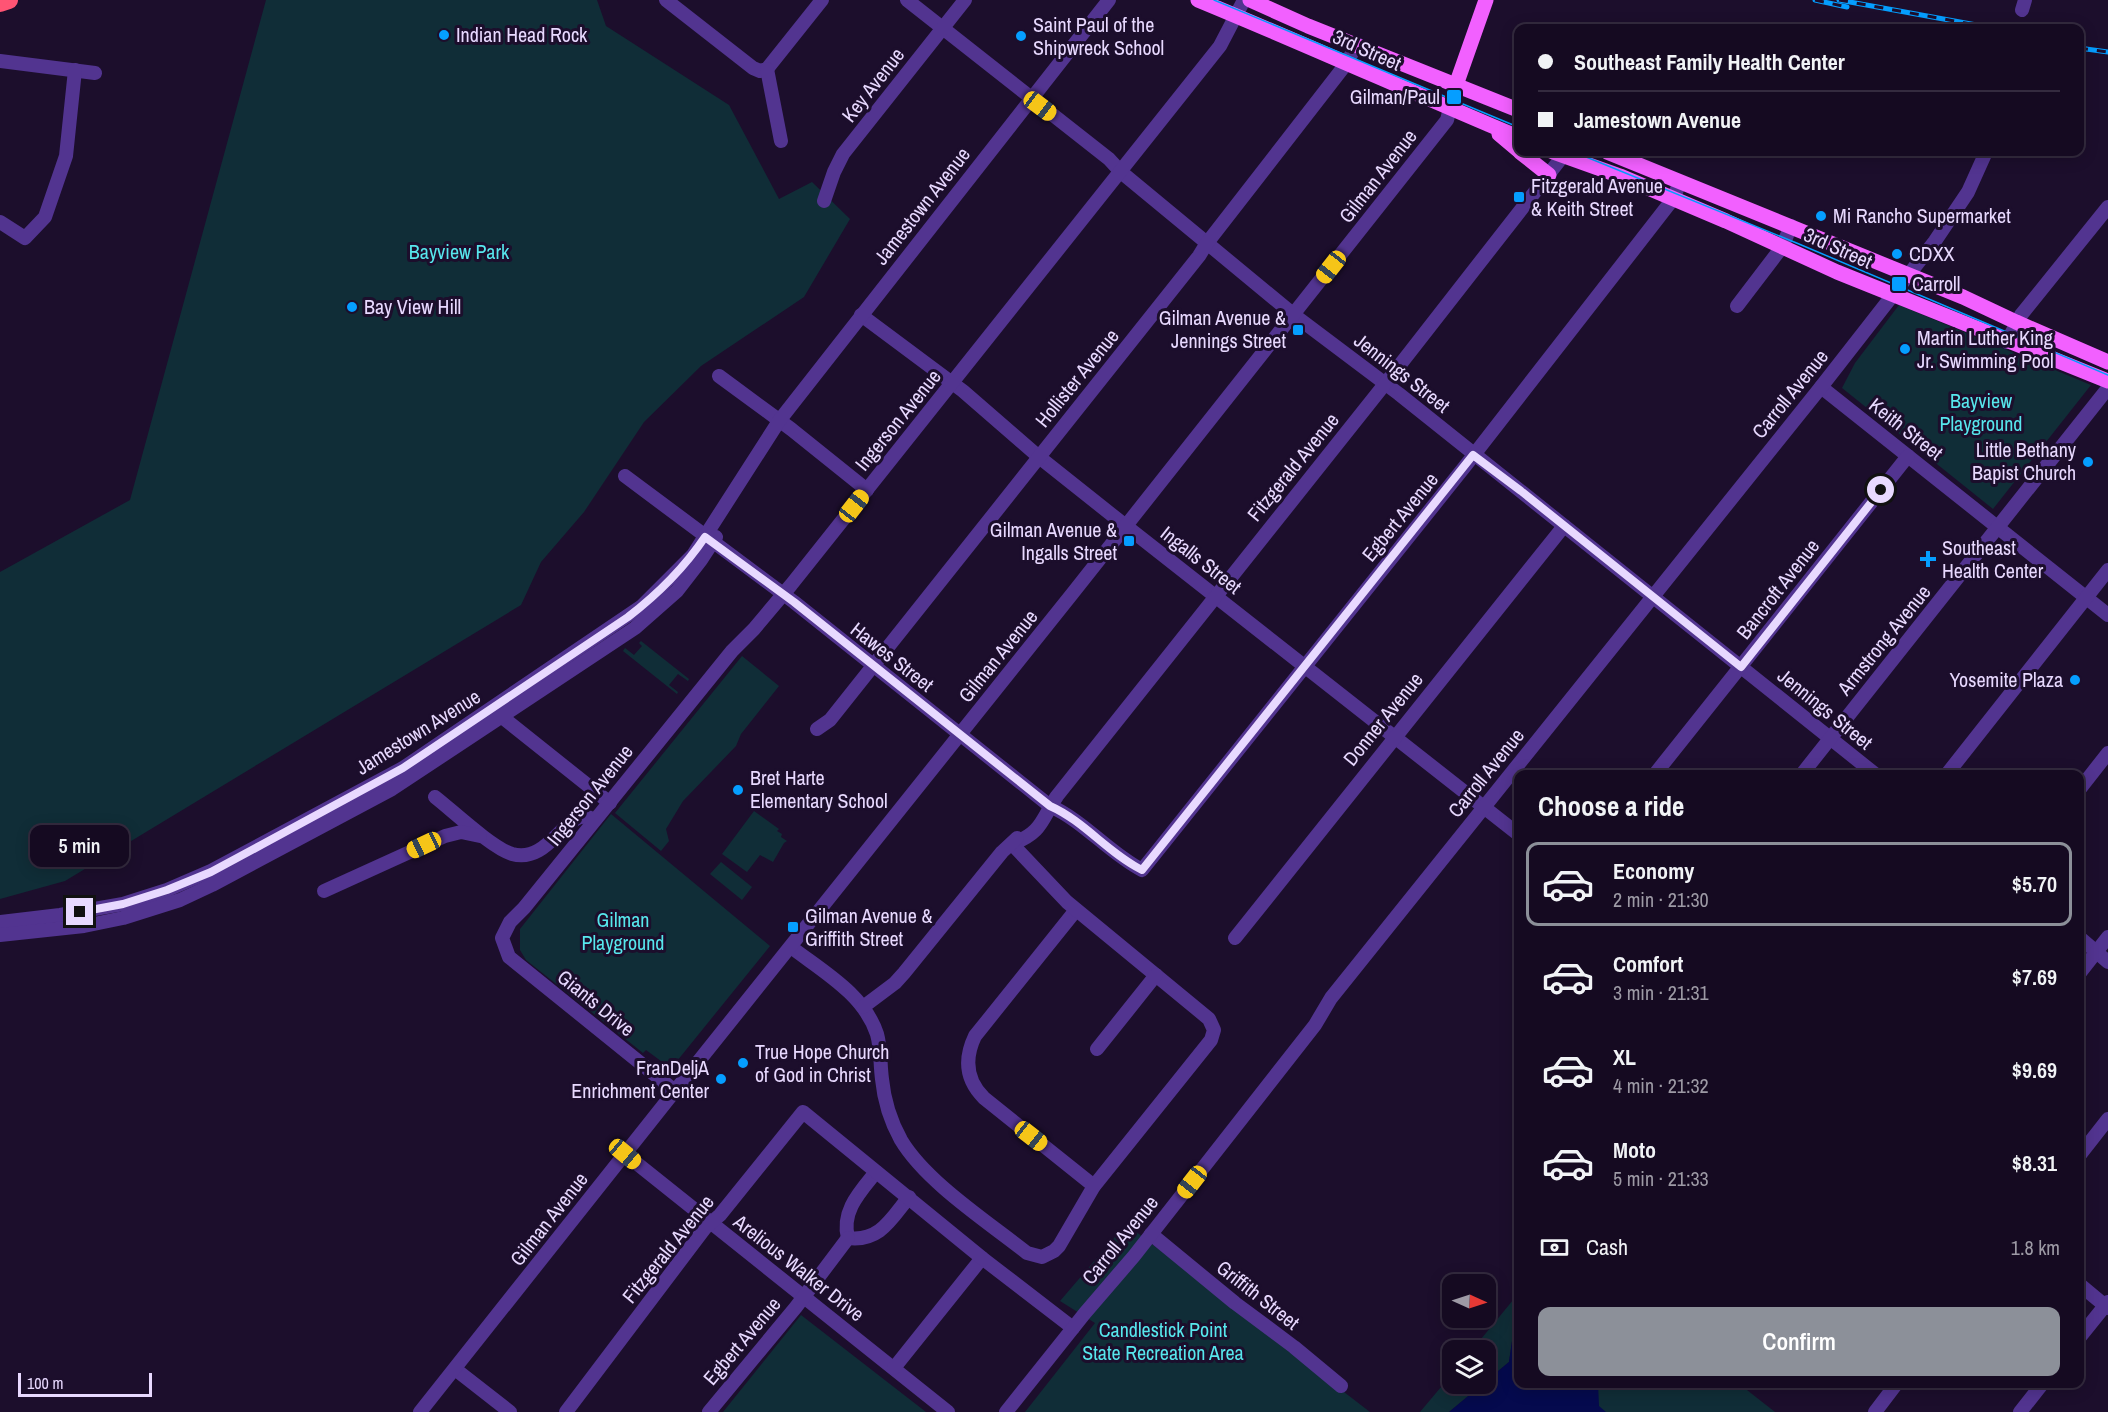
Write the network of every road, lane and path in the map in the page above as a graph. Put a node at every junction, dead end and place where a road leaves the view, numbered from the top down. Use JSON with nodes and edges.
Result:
{"nodes":[{"id":1,"x":9,"y":0,"type":"edge"},
{"id":2,"x":666,"y":0,"type":"edge"},
{"id":3,"x":822,"y":0,"type":"edge"},
{"id":4,"x":907,"y":0,"type":"edge"},
{"id":5,"x":965,"y":0,"type":"edge"},
{"id":6,"x":1109,"y":0,"type":"edge"},
{"id":7,"x":1198,"y":0,"type":"edge"},
{"id":8,"x":1244,"y":0,"type":"edge"},
{"id":9,"x":1250,"y":0,"type":"edge"},
{"id":10,"x":1486,"y":0,"type":"edge"},
{"id":11,"x":0,"y":3,"type":"edge"},
{"id":12,"x":1237,"y":16,"type":"junction"},
{"id":13,"x":943,"y":28,"type":"junction"},
{"id":14,"x":1357,"y":44,"type":"junction"},
{"id":15,"x":0,"y":61,"type":"edge"},
{"id":16,"x":1346,"y":64,"type":"junction"},
{"id":17,"x":767,"y":69,"type":"junction"},
{"id":18,"x":75,"y":70,"type":"junction"},
{"id":19,"x":95,"y":73,"type":"dead end"},
{"id":20,"x":1456,"y":85,"type":"junction"},
{"id":21,"x":1031,"y":98,"type":"junction"},
{"id":22,"x":1514,"y":108,"type":"edge"},
{"id":23,"x":1450,"y":109,"type":"junction"},
{"id":24,"x":1485,"y":123,"type":"junction"},
{"id":25,"x":1514,"y":135,"type":"edge"},
{"id":26,"x":781,"y":141,"type":"dead end"},
{"id":27,"x":1514,"y":147,"type":"edge"},
{"id":28,"x":1525,"y":156,"type":"edge"},
{"id":29,"x":1559,"y":156,"type":"edge"},
{"id":30,"x":1568,"y":156,"type":"edge"},
{"id":31,"x":1617,"y":156,"type":"edge"},
{"id":32,"x":1984,"y":156,"type":"edge"},
{"id":33,"x":1121,"y":172,"type":"junction"},
{"id":34,"x":1549,"y":175,"type":"junction"},
{"id":35,"x":1680,"y":182,"type":"junction"},
{"id":36,"x":1673,"y":199,"type":"junction"},
{"id":37,"x":824,"y":201,"type":"dead end"},
{"id":38,"x":2108,"y":207,"type":"edge"},
{"id":39,"x":0,"y":222,"type":"edge"},
{"id":40,"x":1791,"y":226,"type":"junction"},
{"id":41,"x":1207,"y":243,"type":"junction"},
{"id":42,"x":1782,"y":247,"type":"junction"},
{"id":43,"x":1910,"y":275,"type":"junction"},
{"id":44,"x":1893,"y":294,"type":"junction"},
{"id":45,"x":1737,"y":306,"type":"dead end"},
{"id":46,"x":861,"y":315,"type":"junction"},
{"id":47,"x":1294,"y":315,"type":"junction"},
{"id":48,"x":2016,"y":322,"type":"junction"},
{"id":49,"x":2007,"y":342,"type":"junction"},
{"id":50,"x":2108,"y":362,"type":"edge"},
{"id":51,"x":719,"y":376,"type":"dead end"},
{"id":52,"x":2108,"y":381,"type":"edge"},
{"id":53,"x":952,"y":383,"type":"junction"},
{"id":54,"x":1385,"y":384,"type":"junction"},
{"id":55,"x":1821,"y":387,"type":"junction"},
{"id":56,"x":2108,"y":388,"type":"edge"},
{"id":57,"x":779,"y":421,"type":"junction"},
{"id":58,"x":1473,"y":455,"type":"junction"},
{"id":59,"x":1908,"y":456,"type":"junction"},
{"id":60,"x":1039,"y":457,"type":"junction"},
{"id":61,"x":625,"y":476,"type":"dead end"},
{"id":62,"x":867,"y":490,"type":"junction"},
{"id":63,"x":1126,"y":526,"type":"junction"},
{"id":64,"x":1564,"y":526,"type":"junction"},
{"id":65,"x":1998,"y":527,"type":"junction"},
{"id":66,"x":709,"y":539,"type":"junction"},
{"id":67,"x":2108,"y":570,"type":"edge"},
{"id":68,"x":783,"y":594,"type":"junction"},
{"id":69,"x":1216,"y":595,"type":"junction"},
{"id":70,"x":1652,"y":596,"type":"junction"},
{"id":71,"x":2086,"y":598,"type":"junction"},
{"id":72,"x":2108,"y":615,"type":"edge"},
{"id":73,"x":872,"y":666,"type":"junction"},
{"id":74,"x":1305,"y":666,"type":"junction"},
{"id":75,"x":1741,"y":667,"type":"junction"},
{"id":76,"x":497,"y":713,"type":"junction"},
{"id":77,"x":817,"y":729,"type":"dead end"},
{"id":78,"x":959,"y":735,"type":"junction"},
{"id":79,"x":1394,"y":737,"type":"junction"},
{"id":80,"x":1830,"y":738,"type":"junction"},
{"id":81,"x":2108,"y":753,"type":"edge"},
{"id":82,"x":1658,"y":770,"type":"edge"},
{"id":83,"x":1805,"y":770,"type":"edge"},
{"id":84,"x":1870,"y":770,"type":"edge"},
{"id":85,"x":1950,"y":770,"type":"edge"},
{"id":86,"x":2084,"y":784,"type":"edge"},
{"id":87,"x":435,"y":797,"type":"dead end"},
{"id":88,"x":610,"y":803,"type":"junction"},
{"id":89,"x":1050,"y":806,"type":"junction"},
{"id":90,"x":1484,"y":807,"type":"junction"},
{"id":91,"x":594,"y":820,"type":"junction"},
{"id":92,"x":1514,"y":831,"type":"edge"},
{"id":93,"x":488,"y":839,"type":"junction"},
{"id":94,"x":1012,"y":844,"type":"junction"},
{"id":95,"x":266,"y":850,"type":"junction"},
{"id":96,"x":1142,"y":870,"type":"joint"},
{"id":97,"x":324,"y":891,"type":"dead end"},
{"id":98,"x":1076,"y":910,"type":"junction"},
{"id":99,"x":0,"y":922,"type":"edge"},
{"id":100,"x":0,"y":935,"type":"edge"},
{"id":101,"x":2108,"y":937,"type":"edge"},
{"id":102,"x":502,"y":938,"type":"joint"},
{"id":103,"x":1235,"y":938,"type":"dead end"},
{"id":104,"x":2084,"y":941,"type":"edge"},
{"id":105,"x":791,"y":947,"type":"junction"},
{"id":106,"x":2096,"y":952,"type":"junction"},
{"id":107,"x":2108,"y":962,"type":"edge"},
{"id":108,"x":2084,"y":968,"type":"edge"},
{"id":109,"x":1156,"y":975,"type":"junction"},
{"id":110,"x":863,"y":1007,"type":"junction"},
{"id":111,"x":1097,"y":1048,"type":"dead end"},
{"id":112,"x":675,"y":1090,"type":"junction"},
{"id":113,"x":2108,"y":1119,"type":"edge"},
{"id":114,"x":2084,"y":1150,"type":"edge"},
{"id":115,"x":625,"y":1154,"type":"junction"},
{"id":116,"x":876,"y":1172,"type":"junction"},
{"id":117,"x":1094,"y":1185,"type":"junction"},
{"id":118,"x":909,"y":1197,"type":"junction"},
{"id":119,"x":711,"y":1223,"type":"junction"},
{"id":120,"x":1151,"y":1234,"type":"junction"},
{"id":121,"x":848,"y":1238,"type":"junction"},
{"id":122,"x":982,"y":1258,"type":"junction"},
{"id":123,"x":2084,"y":1288,"type":"edge"},
{"id":124,"x":803,"y":1295,"type":"junction"},
{"id":125,"x":2107,"y":1305,"type":"edge"},
{"id":126,"x":1073,"y":1328,"type":"junction"},
{"id":127,"x":2084,"y":1332,"type":"edge"},
{"id":128,"x":894,"y":1368,"type":"junction"},
{"id":129,"x":455,"y":1369,"type":"junction"},
{"id":130,"x":1341,"y":1386,"type":"dead end"},
{"id":131,"x":1893,"y":1388,"type":"edge"},
{"id":132,"x":2039,"y":1388,"type":"edge"},
{"id":133,"x":420,"y":1412,"type":"edge"},
{"id":134,"x":510,"y":1412,"type":"edge"},
{"id":135,"x":566,"y":1412,"type":"edge"},
{"id":136,"x":709,"y":1412,"type":"edge"},
{"id":137,"x":948,"y":1412,"type":"edge"},
{"id":138,"x":1006,"y":1412,"type":"edge"},
{"id":139,"x":1875,"y":1412,"type":"edge"},
{"id":140,"x":2020,"y":1412,"type":"edge"}],
"edges":[{"from":1,"to":11,"type":"highway"},
{"from":2,"to":17,"type":"street"},
{"from":3,"to":17,"type":"street"},
{"from":4,"to":13,"type":"street","name":"Jennings Street"},
{"from":5,"to":13,"type":"street","name":"Key Avenue"},
{"from":6,"to":21,"type":"street","name":"Jamestown Avenue"},
{"from":7,"to":12,"type":"main road","name":"3rd Street"},
{"from":8,"to":12,"type":"street","name":"Ingerson Avenue"},
{"from":9,"to":14,"type":"main road","name":"3rd Street"},
{"from":10,"to":20,"type":"main road"},
{"from":12,"to":16,"type":"main road","name":"3rd Street"},
{"from":12,"to":33,"type":"street","name":"Ingerson Avenue"},
{"from":13,"to":21,"type":"street","name":"Jennings Street"},
{"from":13,"to":37,"type":"street","name":"Key Avenue"},
{"from":14,"to":16,"type":"street","name":"Hollister Avenue"},
{"from":14,"to":20,"type":"main road","name":"3rd Street"},
{"from":15,"to":18,"type":"street"},
{"from":16,"to":23,"type":"main road","name":"3rd Street"},
{"from":16,"to":41,"type":"street","name":"Hollister Avenue"},
{"from":17,"to":26,"type":"street"},
{"from":18,"to":19,"type":"street"},
{"from":18,"to":39,"type":"street"},
{"from":20,"to":22,"type":"main road","name":"3rd Street"},
{"from":20,"to":23,"type":"street","name":"Gilman Avenue"},
{"from":21,"to":33,"type":"street","name":"Jennings Street"},
{"from":21,"to":46,"type":"street","name":"Jamestown Avenue"},
{"from":23,"to":24,"type":"main road","name":"3rd Street"},
{"from":23,"to":47,"type":"street","name":"Gilman Avenue"},
{"from":24,"to":25,"type":"main road","name":"3rd Street"},
{"from":24,"to":27,"type":"main road"},
{"from":28,"to":34,"type":"main road"},
{"from":29,"to":34,"type":"street","name":"Fitzgerald Avenue"},
{"from":30,"to":36,"type":"main road","name":"3rd Street"},
{"from":31,"to":35,"type":"main road","name":"3rd Street"},
{"from":32,"to":43,"type":"street","name":"Carroll Avenue"},
{"from":33,"to":41,"type":"street","name":"Jennings Street"},
{"from":33,"to":53,"type":"street","name":"Ingerson Avenue"},
{"from":34,"to":54,"type":"street","name":"Fitzgerald Avenue"},
{"from":35,"to":36,"type":"street","name":"Egbert Avenue"},
{"from":35,"to":40,"type":"main road","name":"3rd Street"},
{"from":36,"to":42,"type":"main road","name":"3rd Street"},
{"from":36,"to":58,"type":"street","name":"Egbert Avenue"},
{"from":38,"to":48,"type":"street"},
{"from":40,"to":42,"type":"street"},
{"from":40,"to":43,"type":"main road","name":"3rd Street"},
{"from":41,"to":47,"type":"street","name":"Jennings Street"},
{"from":41,"to":60,"type":"street","name":"Hollister Avenue"},
{"from":42,"to":44,"type":"main road","name":"3rd Street"},
{"from":42,"to":45,"type":"street"},
{"from":43,"to":44,"type":"street","name":"Carroll Avenue"},
{"from":43,"to":48,"type":"main road","name":"3rd Street"},
{"from":44,"to":49,"type":"main road","name":"3rd Street"},
{"from":44,"to":55,"type":"street","name":"Carroll Avenue"},
{"from":46,"to":53,"type":"street","name":"Ingalls Street"},
{"from":46,"to":57,"type":"street","name":"Jamestown Avenue"},
{"from":47,"to":54,"type":"street","name":"Jennings Street"},
{"from":47,"to":63,"type":"street","name":"Gilman Avenue"},
{"from":48,"to":49,"type":"street"},
{"from":48,"to":50,"type":"main road","name":"3rd Street"},
{"from":49,"to":52,"type":"main road","name":"3rd Street"},
{"from":51,"to":57,"type":"street"},
{"from":53,"to":60,"type":"street","name":"Ingalls Street"},
{"from":53,"to":62,"type":"street","name":"Ingerson Avenue"},
{"from":54,"to":58,"type":"street","name":"Jennings Street"},
{"from":54,"to":69,"type":"street","name":"Fitzgerald Avenue"},
{"from":55,"to":59,"type":"street","name":"Keith Street"},
{"from":55,"to":70,"type":"street","name":"Carroll Avenue"},
{"from":56,"to":65,"type":"street","name":"Armstrong Avenue"},
{"from":57,"to":62,"type":"street"},
{"from":57,"to":66,"type":"street","name":"Jamestown Avenue"},
{"from":58,"to":64,"type":"street","name":"Jennings Street"},
{"from":58,"to":74,"type":"street","name":"Egbert Avenue"},
{"from":59,"to":65,"type":"street","name":"Keith Street"},
{"from":59,"to":75,"type":"street","name":"Bancroft Avenue"},
{"from":60,"to":63,"type":"street","name":"Ingalls Street"},
{"from":60,"to":73,"type":"street","name":"Hollister Avenue"},
{"from":61,"to":66,"type":"street","name":"Hawes Street"},
{"from":62,"to":68,"type":"street","name":"Ingerson Avenue"},
{"from":63,"to":69,"type":"street","name":"Ingalls Street"},
{"from":63,"to":78,"type":"street","name":"Gilman Avenue"},
{"from":64,"to":70,"type":"street","name":"Jennings Street"},
{"from":64,"to":79,"type":"street","name":"Donner Avenue"},
{"from":65,"to":71,"type":"street","name":"Keith Street"},
{"from":65,"to":80,"type":"street","name":"Armstrong Avenue"},
{"from":66,"to":68,"type":"street","name":"Hawes Street"},
{"from":66,"to":76,"type":"street","name":"Jamestown Avenue"},
{"from":67,"to":71,"type":"street"},
{"from":68,"to":73,"type":"street","name":"Hawes Street"},
{"from":68,"to":88,"type":"street","name":"Ingerson Avenue"},
{"from":69,"to":74,"type":"street","name":"Ingalls Street"},
{"from":69,"to":89,"type":"street","name":"Fitzgerald Avenue"},
{"from":70,"to":75,"type":"street","name":"Jennings Street"},
{"from":70,"to":90,"type":"street","name":"Carroll Avenue"},
{"from":71,"to":72,"type":"street","name":"Keith Street"},
{"from":71,"to":85,"type":"street"},
{"from":73,"to":77,"type":"street","name":"Hollister Avenue"},
{"from":73,"to":78,"type":"street","name":"Hawes Street"},
{"from":74,"to":79,"type":"street","name":"Ingalls Street"},
{"from":74,"to":96,"type":"street","name":"Egbert Avenue"},
{"from":75,"to":80,"type":"street","name":"Jennings Street"},
{"from":75,"to":82,"type":"street","name":"Bancroft Avenue"},
{"from":76,"to":88,"type":"street"},
{"from":76,"to":95,"type":"street","name":"Jamestown Avenue"},
{"from":78,"to":89,"type":"street","name":"Hawes Street"},
{"from":78,"to":105,"type":"street","name":"Gilman Avenue"},
{"from":79,"to":90,"type":"street","name":"Ingalls Street"},
{"from":79,"to":103,"type":"street","name":"Donner Avenue"},
{"from":80,"to":83,"type":"street","name":"Armstrong Avenue"},
{"from":80,"to":84,"type":"street","name":"Jennings Street"},
{"from":81,"to":86,"type":"street"},
{"from":87,"to":93,"type":"street"},
{"from":88,"to":91,"type":"street","name":"Ingerson Avenue"},
{"from":89,"to":94,"type":"street","name":"Fitzgerald Avenue"},
{"from":89,"to":96,"type":"street","name":"Hawes Street"},
{"from":90,"to":92,"type":"street","name":"Ingalls Street"},
{"from":90,"to":120,"type":"street","name":"Carroll Avenue"},
{"from":91,"to":93,"type":"street"},
{"from":91,"to":102,"type":"street","name":"Ingerson Avenue"},
{"from":93,"to":97,"type":"street"},
{"from":94,"to":98,"type":"street"},
{"from":94,"to":110,"type":"street","name":"Fitzgerald Avenue"},
{"from":95,"to":99,"type":"street","name":"Jamestown Avenue"},
{"from":95,"to":100,"type":"street","name":"Jamestown Avenue"},
{"from":98,"to":109,"type":"street"},
{"from":98,"to":117,"type":"street"},
{"from":101,"to":106,"type":"street"},
{"from":102,"to":112,"type":"street","name":"Giants Drive"},
{"from":104,"to":106,"type":"street"},
{"from":105,"to":110,"type":"street"},
{"from":105,"to":112,"type":"street","name":"Gilman Avenue"},
{"from":106,"to":107,"type":"street"},
{"from":106,"to":108,"type":"street"},
{"from":109,"to":111,"type":"street"},
{"from":109,"to":117,"type":"street"},
{"from":110,"to":117,"type":"street"},
{"from":112,"to":115,"type":"street","name":"Gilman Avenue"},
{"from":113,"to":114,"type":"street"},
{"from":115,"to":119,"type":"street","name":"Arelious Walker Drive"},
{"from":115,"to":129,"type":"street","name":"Gilman Avenue"},
{"from":116,"to":118,"type":"street"},
{"from":116,"to":119,"type":"street","name":"Fitzgerald Avenue"},
{"from":116,"to":121,"type":"street"},
{"from":118,"to":121,"type":"street"},
{"from":118,"to":122,"type":"street"},
{"from":119,"to":124,"type":"street","name":"Arelious Walker Drive"},
{"from":119,"to":135,"type":"street","name":"Fitzgerald Avenue"},
{"from":120,"to":126,"type":"street","name":"Carroll Avenue"},
{"from":120,"to":130,"type":"street","name":"Griffith Street"},
{"from":121,"to":124,"type":"street","name":"Egbert Avenue"},
{"from":122,"to":126,"type":"street"},
{"from":122,"to":128,"type":"street"},
{"from":123,"to":125,"type":"street"},
{"from":124,"to":128,"type":"street","name":"Arelious Walker Drive"},
{"from":124,"to":136,"type":"street","name":"Egbert Avenue"},
{"from":125,"to":127,"type":"street"},
{"from":126,"to":138,"type":"street","name":"Carroll Avenue"},
{"from":128,"to":137,"type":"street","name":"Arelious Walker Drive"},
{"from":129,"to":133,"type":"street","name":"Gilman Avenue"},
{"from":129,"to":134,"type":"street"},
{"from":131,"to":139,"type":"street"},
{"from":132,"to":140,"type":"street"}]}
